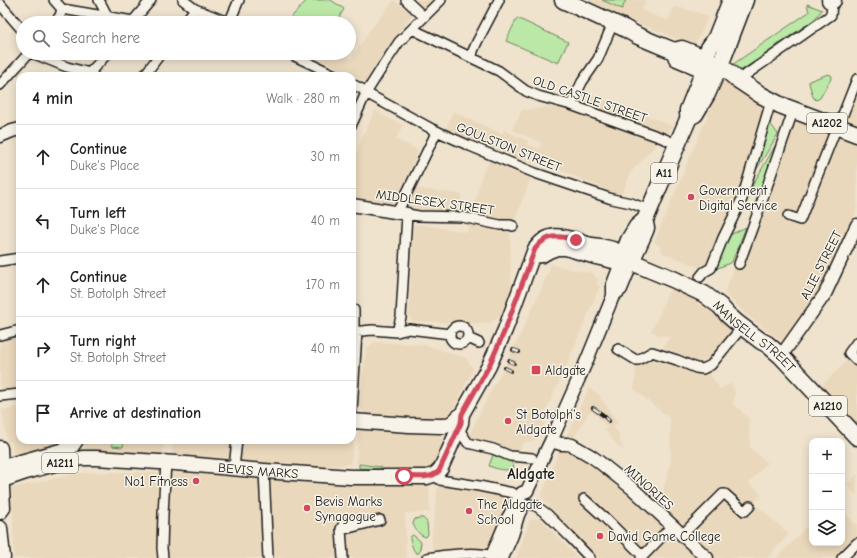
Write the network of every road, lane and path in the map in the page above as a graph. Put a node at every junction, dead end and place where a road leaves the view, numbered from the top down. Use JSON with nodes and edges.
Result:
{"nodes":[{"id":1,"x":54,"y":0,"type":"edge"},
{"id":2,"x":99,"y":0,"type":"edge"},
{"id":3,"x":152,"y":0,"type":"edge"},
{"id":4,"x":183,"y":0,"type":"edge"},
{"id":5,"x":239,"y":0,"type":"edge"},
{"id":6,"x":406,"y":0,"type":"edge"},
{"id":7,"x":441,"y":0,"type":"edge"},
{"id":8,"x":499,"y":0,"type":"edge"},
{"id":9,"x":563,"y":0,"type":"edge"},
{"id":10,"x":740,"y":1,"type":"edge"},
{"id":11,"x":832,"y":1,"type":"edge"},
{"id":12,"x":0,"y":4,"type":"edge"},
{"id":13,"x":195,"y":9,"type":"junction"},
{"id":14,"x":62,"y":10,"type":"junction"},
{"id":15,"x":60,"y":16,"type":"edge"},
{"id":16,"x":101,"y":16,"type":"edge"},
{"id":17,"x":107,"y":16,"type":"edge"},
{"id":18,"x":138,"y":16,"type":"edge"},
{"id":19,"x":190,"y":16,"type":"edge"},
{"id":20,"x":212,"y":16,"type":"edge"},
{"id":21,"x":232,"y":16,"type":"edge"},
{"id":22,"x":424,"y":17,"type":"junction"},
{"id":23,"x":16,"y":22,"type":"edge"},
{"id":24,"x":613,"y":23,"type":"junction"},
{"id":25,"x":412,"y":28,"type":"junction"},
{"id":26,"x":472,"y":57,"type":"junction"},
{"id":27,"x":23,"y":60,"type":"edge"},
{"id":28,"x":48,"y":60,"type":"edge"},
{"id":29,"x":101,"y":60,"type":"edge"},
{"id":30,"x":157,"y":60,"type":"edge"},
{"id":31,"x":301,"y":60,"type":"edge"},
{"id":32,"x":707,"y":64,"type":"junction"},
{"id":33,"x":81,"y":72,"type":"edge"},
{"id":34,"x":91,"y":72,"type":"edge"},
{"id":35,"x":147,"y":72,"type":"edge"},
{"id":36,"x":321,"y":72,"type":"edge"},
{"id":37,"x":743,"y":77,"type":"dead end"},
{"id":38,"x":857,"y":79,"type":"edge"},
{"id":39,"x":0,"y":85,"type":"edge"},
{"id":40,"x":356,"y":86,"type":"edge"},
{"id":41,"x":366,"y":93,"type":"junction"},
{"id":42,"x":571,"y":105,"type":"junction"},
{"id":43,"x":769,"y":108,"type":"dead end"},
{"id":44,"x":690,"y":111,"type":"junction"},
{"id":45,"x":356,"y":115,"type":"edge"},
{"id":46,"x":792,"y":117,"type":"dead end"},
{"id":47,"x":838,"y":126,"type":"junction"},
{"id":48,"x":16,"y":130,"type":"edge"},
{"id":49,"x":436,"y":131,"type":"junction"},
{"id":50,"x":857,"y":134,"type":"edge"},
{"id":51,"x":0,"y":136,"type":"edge"},
{"id":52,"x":677,"y":144,"type":"junction"},
{"id":53,"x":356,"y":206,"type":"edge"},
{"id":54,"x":408,"y":214,"type":"junction"},
{"id":55,"x":647,"y":215,"type":"junction"},
{"id":56,"x":788,"y":216,"type":"dead end"},
{"id":57,"x":513,"y":226,"type":"dead end"},
{"id":58,"x":856,"y":228,"type":"edge"},
{"id":59,"x":16,"y":259,"type":"edge"},
{"id":60,"x":626,"y":259,"type":"junction"},
{"id":61,"x":0,"y":261,"type":"edge"},
{"id":62,"x":738,"y":264,"type":"dead end"},
{"id":63,"x":700,"y":277,"type":"dead end"},
{"id":64,"x":742,"y":327,"type":"junction"},
{"id":65,"x":16,"y":331,"type":"edge"},
{"id":66,"x":356,"y":332,"type":"edge"},
{"id":67,"x":397,"y":332,"type":"junction"},
{"id":68,"x":448,"y":334,"type":"junction"},
{"id":69,"x":0,"y":335,"type":"edge"},
{"id":70,"x":468,"y":338,"type":"junction"},
{"id":71,"x":857,"y":342,"type":"edge"},
{"id":72,"x":479,"y":343,"type":"dead end"},
{"id":73,"x":618,"y":349,"type":"dead end"},
{"id":74,"x":782,"y":356,"type":"junction"},
{"id":75,"x":857,"y":362,"type":"edge"},
{"id":76,"x":16,"y":394,"type":"edge"},
{"id":77,"x":0,"y":396,"type":"edge"},
{"id":78,"x":462,"y":414,"type":"junction"},
{"id":79,"x":356,"y":421,"type":"edge"},
{"id":80,"x":459,"y":431,"type":"junction"},
{"id":81,"x":553,"y":437,"type":"junction"},
{"id":82,"x":857,"y":437,"type":"edge"},
{"id":83,"x":74,"y":444,"type":"edge"},
{"id":84,"x":80,"y":444,"type":"edge"},
{"id":85,"x":237,"y":444,"type":"edge"},
{"id":86,"x":0,"y":448,"type":"edge"},
{"id":87,"x":96,"y":458,"type":"junction"},
{"id":88,"x":532,"y":458,"type":"dead end"},
{"id":89,"x":166,"y":462,"type":"junction"},
{"id":90,"x":234,"y":468,"type":"junction"},
{"id":91,"x":264,"y":471,"type":"junction"},
{"id":92,"x":1,"y":474,"type":"edge"},
{"id":93,"x":434,"y":475,"type":"junction"},
{"id":94,"x":527,"y":491,"type":"junction"},
{"id":95,"x":513,"y":494,"type":"dead end"},
{"id":96,"x":584,"y":499,"type":"dead end"},
{"id":97,"x":523,"y":505,"type":"junction"},
{"id":98,"x":750,"y":506,"type":"dead end"},
{"id":99,"x":0,"y":512,"type":"edge"},
{"id":100,"x":354,"y":520,"type":"dead end"},
{"id":101,"x":380,"y":520,"type":"dead end"},
{"id":102,"x":672,"y":526,"type":"junction"},
{"id":103,"x":0,"y":528,"type":"edge"},
{"id":104,"x":341,"y":529,"type":"junction"},
{"id":105,"x":682,"y":535,"type":"junction"},
{"id":106,"x":857,"y":543,"type":"edge"},
{"id":107,"x":495,"y":557,"type":"edge"},
{"id":108,"x":642,"y":557,"type":"edge"},
{"id":109,"x":2,"y":558,"type":"edge"},
{"id":110,"x":163,"y":558,"type":"edge"},
{"id":111,"x":268,"y":558,"type":"edge"},
{"id":112,"x":343,"y":558,"type":"edge"},
{"id":113,"x":427,"y":558,"type":"edge"},
{"id":114,"x":590,"y":558,"type":"edge"},
{"id":115,"x":707,"y":558,"type":"edge"},
{"id":116,"x":842,"y":558,"type":"edge"}],
"edges":[{"from":1,"to":14,"type":"street"},
{"from":2,"to":17,"type":"street"},
{"from":3,"to":18,"type":"street"},
{"from":4,"to":13,"type":"street"},
{"from":5,"to":21,"type":"street"},
{"from":6,"to":22,"type":"street"},
{"from":7,"to":22,"type":"street"},
{"from":8,"to":26,"type":"street"},
{"from":9,"to":24,"type":"highway","number":"A1202"},
{"from":10,"to":32,"type":"highway","number":"A11"},
{"from":11,"to":37,"type":"street"},
{"from":12,"to":23,"type":"street"},
{"from":13,"to":19,"type":"street"},
{"from":13,"to":20,"type":"street"},
{"from":14,"to":15,"type":"street"},
{"from":14,"to":16,"type":"street"},
{"from":22,"to":25,"type":"street"},
{"from":24,"to":32,"type":"highway","number":"A1202"},
{"from":24,"to":42,"type":"street"},
{"from":25,"to":26,"type":"street","name":"OLD CASTLE STREET"},
{"from":25,"to":41,"type":"street"},
{"from":26,"to":42,"type":"street","name":"OLD CASTLE STREET"},
{"from":27,"to":39,"type":"street"},
{"from":28,"to":33,"type":"street"},
{"from":29,"to":34,"type":"street"},
{"from":30,"to":35,"type":"street"},
{"from":31,"to":36,"type":"street"},
{"from":32,"to":44,"type":"highway"},
{"from":32,"to":44,"type":"highway","number":"A11"},
{"from":32,"to":47,"type":"highway","number":"A1202"},
{"from":38,"to":47,"type":"street"},
{"from":40,"to":41,"type":"street","name":"GOULSTON STREET"},
{"from":41,"to":45,"type":"street"},
{"from":41,"to":49,"type":"street","name":"GOULSTON STREET"},
{"from":42,"to":52,"type":"street","name":"OLD CASTLE STREET"},
{"from":43,"to":63,"type":"street"},
{"from":44,"to":52,"type":"highway","number":"A11"},
{"from":46,"to":62,"type":"street"},
{"from":47,"to":50,"type":"highway","number":"A1202"},
{"from":47,"to":56,"type":"street"},
{"from":48,"to":51,"type":"street"},
{"from":49,"to":54,"type":"street"},
{"from":49,"to":55,"type":"street","name":"GOULSTON STREET"},
{"from":52,"to":55,"type":"highway","number":"A11"},
{"from":53,"to":54,"type":"street","name":"MIDDLESEX STREET"},
{"from":54,"to":57,"type":"street","name":"MIDDLESEX STREET"},
{"from":54,"to":67,"type":"street"},
{"from":55,"to":60,"type":"highway","number":"A11"},
{"from":58,"to":74,"type":"street","name":"ALIE STREET"},
{"from":59,"to":61,"type":"street"},
{"from":60,"to":64,"type":"highway","name":"MANSELL STREET","number":"A1210"},
{"from":60,"to":78,"type":"main road"},
{"from":60,"to":81,"type":"street"},
{"from":64,"to":73,"type":"street"},
{"from":64,"to":74,"type":"highway","name":"MANSELL STREET","number":"A1210"},
{"from":65,"to":69,"type":"street"},
{"from":66,"to":67,"type":"street"},
{"from":67,"to":68,"type":"street"},
{"from":68,"to":70,"type":"street"},
{"from":68,"to":70,"type":"street"},
{"from":70,"to":72,"type":"street"},
{"from":71,"to":75,"type":"street"},
{"from":74,"to":82,"type":"highway","name":"MANSELL STREET","number":"A1210"},
{"from":76,"to":77,"type":"street"},
{"from":78,"to":79,"type":"main road"},
{"from":78,"to":80,"type":"main road"},
{"from":80,"to":88,"type":"street"},
{"from":80,"to":93,"type":"main road"},
{"from":81,"to":94,"type":"street"},
{"from":81,"to":102,"type":"street","name":"MINORIES"},
{"from":83,"to":92,"type":"main road","number":"A1211"},
{"from":84,"to":87,"type":"main road","number":"A1211"},
{"from":85,"to":90,"type":"street"},
{"from":86,"to":92,"type":"main road"},
{"from":87,"to":89,"type":"main road","number":"A1211"},
{"from":87,"to":92,"type":"main road","number":"A1211"},
{"from":89,"to":90,"type":"main road","name":"BEVIS MARKS","number":"A1211"},
{"from":89,"to":110,"type":"street"},
{"from":90,"to":91,"type":"main road","name":"BEVIS MARKS","number":"A1211"},
{"from":91,"to":93,"type":"main road","name":"BEVIS MARKS","number":"A1211"},
{"from":91,"to":111,"type":"street"},
{"from":92,"to":99,"type":"main road"},
{"from":93,"to":95,"type":"street"},
{"from":94,"to":97,"type":"street"},
{"from":94,"to":107,"type":"street"},
{"from":96,"to":108,"type":"street"},
{"from":97,"to":107,"type":"street"},
{"from":97,"to":114,"type":"street"},
{"from":98,"to":105,"type":"street"},
{"from":100,"to":104,"type":"street"},
{"from":101,"to":104,"type":"street"},
{"from":102,"to":105,"type":"street","name":"MINORIES"},
{"from":102,"to":108,"type":"street"},
{"from":103,"to":109,"type":"main road"},
{"from":104,"to":112,"type":"street"},
{"from":105,"to":115,"type":"street","name":"MINORIES"},
{"from":106,"to":116,"type":"street"},
{"from":107,"to":113,"type":"street"}]}
